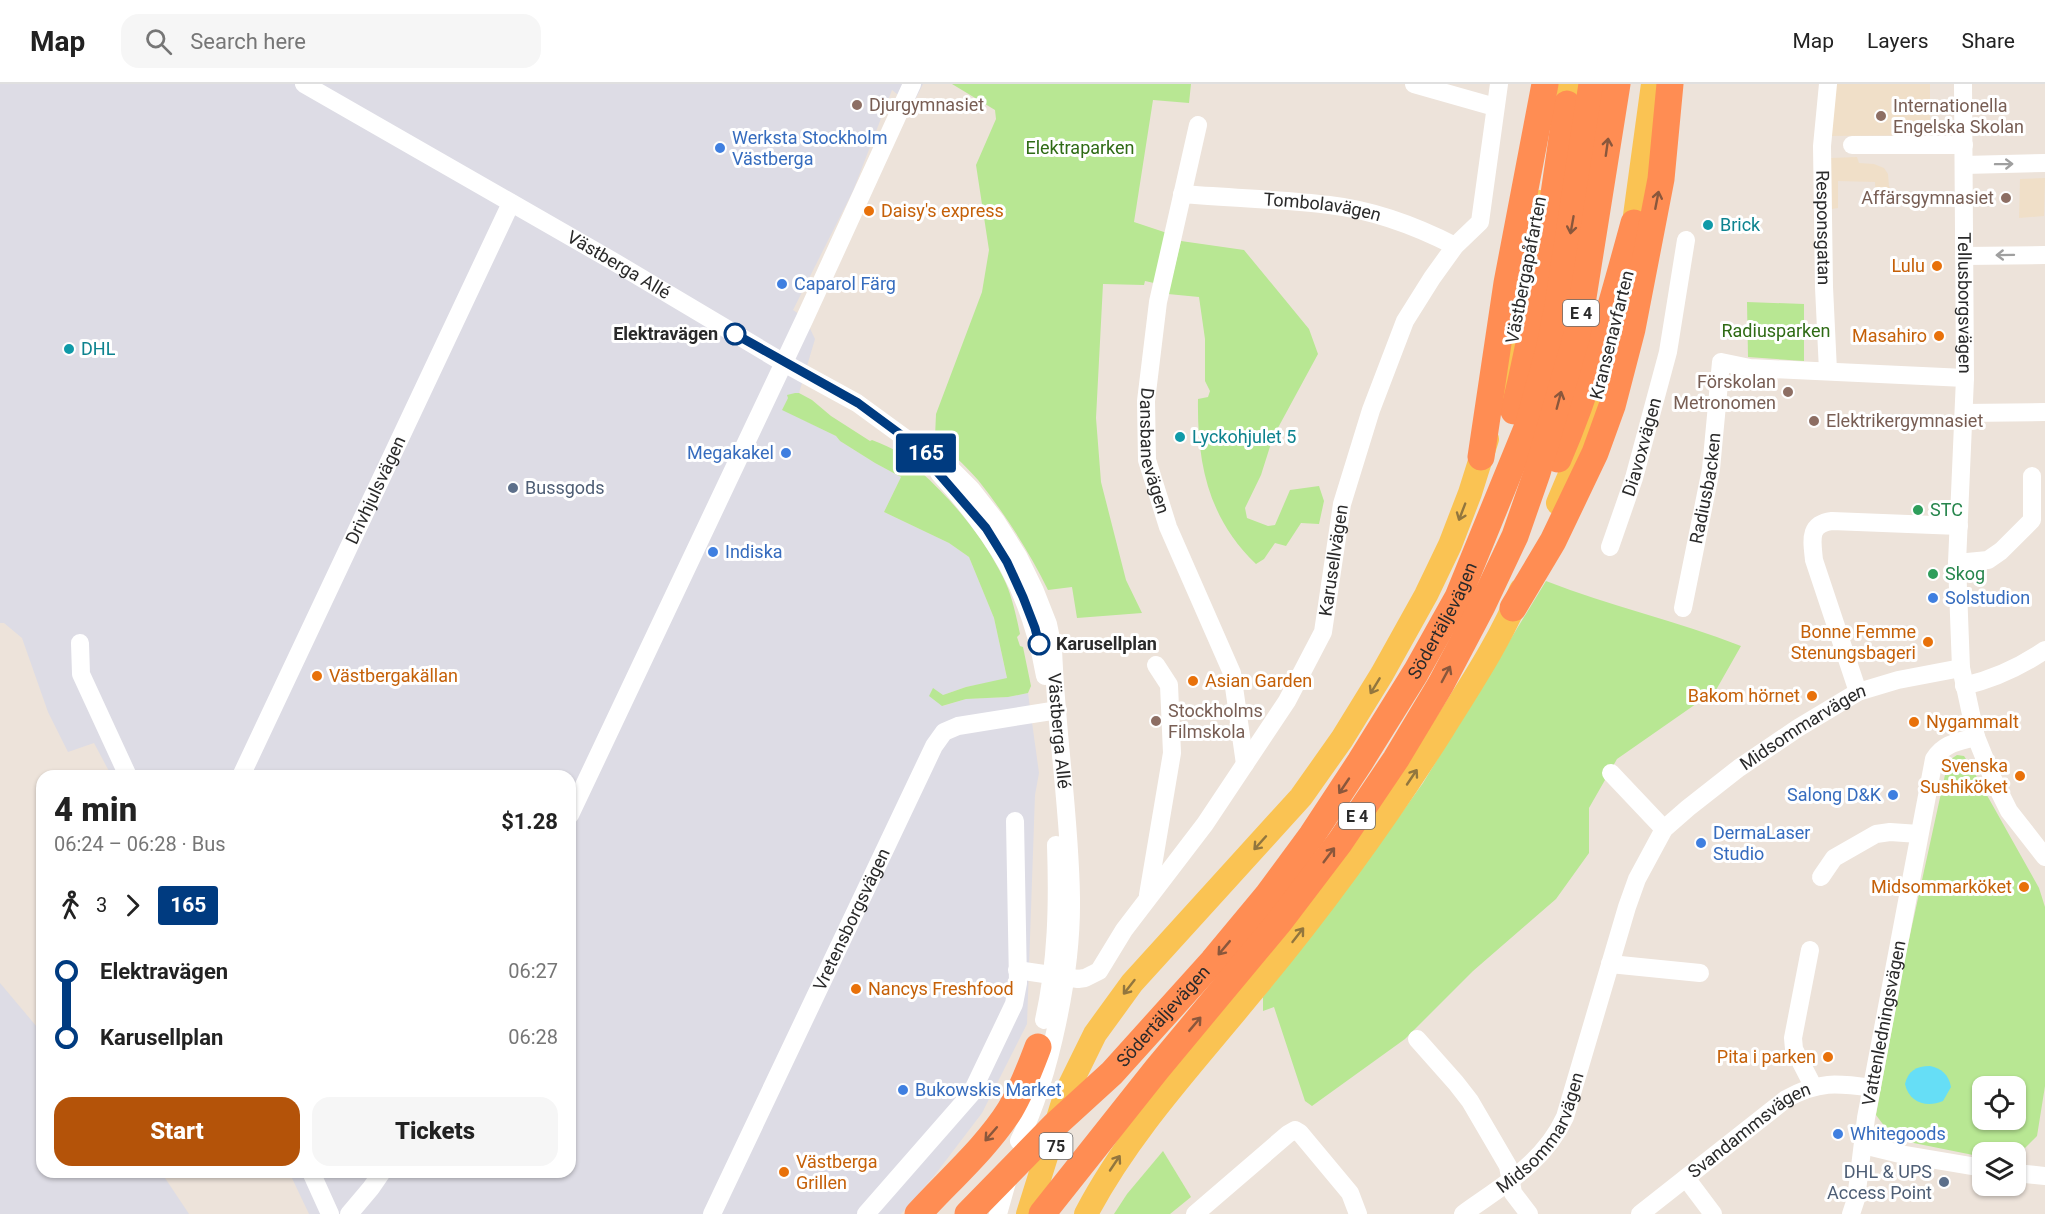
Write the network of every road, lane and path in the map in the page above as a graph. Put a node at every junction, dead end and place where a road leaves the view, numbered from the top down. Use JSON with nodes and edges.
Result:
{"nodes":[{"id":1,"x":304,"y":84,"type":"edge"},
{"id":2,"x":912,"y":84,"type":"edge"},
{"id":3,"x":1414,"y":84,"type":"edge"},
{"id":4,"x":1499,"y":84,"type":"edge"},
{"id":5,"x":1545,"y":84,"type":"edge"},
{"id":6,"x":1592,"y":84,"type":"edge"},
{"id":7,"x":1617,"y":84,"type":"edge"},
{"id":8,"x":1653,"y":84,"type":"edge"},
{"id":9,"x":1670,"y":84,"type":"edge"},
{"id":10,"x":1828,"y":84,"type":"edge"},
{"id":11,"x":1963,"y":84,"type":"edge"},
{"id":12,"x":1568,"y":94,"type":"edge"},
{"id":13,"x":1495,"y":107,"type":"junction"},
{"id":14,"x":1198,"y":125,"type":"dead end"},
{"id":15,"x":1852,"y":145,"type":"dead end"},
{"id":16,"x":1964,"y":145,"type":"junction"},
{"id":17,"x":2045,"y":164,"type":"edge"},
{"id":18,"x":1964,"y":165,"type":"junction"},
{"id":19,"x":1182,"y":194,"type":"junction"},
{"id":20,"x":511,"y":203,"type":"junction"},
{"id":21,"x":1634,"y":223,"type":"junction"},
{"id":22,"x":1686,"y":240,"type":"dead end"},
{"id":23,"x":1453,"y":249,"type":"junction"},
{"id":24,"x":2045,"y":255,"type":"edge"},
{"id":25,"x":1964,"y":256,"type":"junction"},
{"id":26,"x":784,"y":363,"type":"junction"},
{"id":27,"x":1828,"y":371,"type":"junction"},
{"id":28,"x":1965,"y":378,"type":"junction"},
{"id":29,"x":2045,"y":412,"type":"edge"},
{"id":30,"x":1964,"y":413,"type":"junction"},
{"id":31,"x":1482,"y":457,"type":"junction"},
{"id":32,"x":2032,"y":476,"type":"dead end"},
{"id":33,"x":1500,"y":495,"type":"junction"},
{"id":34,"x":1959,"y":526,"type":"junction"},
{"id":35,"x":1515,"y":536,"type":"junction"},
{"id":36,"x":1611,"y":547,"type":"dead end"},
{"id":37,"x":1957,"y":563,"type":"junction"},
{"id":38,"x":1513,"y":608,"type":"junction"},
{"id":39,"x":1683,"y":608,"type":"dead end"},
{"id":40,"x":80,"y":643,"type":"dead end"},
{"id":41,"x":2045,"y":650,"type":"edge"},
{"id":42,"x":1156,"y":665,"type":"dead end"},
{"id":43,"x":1963,"y":677,"type":"junction"},
{"id":44,"x":1858,"y":692,"type":"junction"},
{"id":45,"x":1053,"y":711,"type":"junction"},
{"id":46,"x":1976,"y":737,"type":"junction"},
{"id":47,"x":1245,"y":764,"type":"junction"},
{"id":48,"x":125,"y":770,"type":"edge"},
{"id":49,"x":244,"y":770,"type":"edge"},
{"id":50,"x":1611,"y":773,"type":"dead end"},
{"id":51,"x":576,"y":802,"type":"edge"},
{"id":52,"x":1015,"y":821,"type":"dead end"},
{"id":53,"x":1664,"y":829,"type":"junction"},
{"id":54,"x":1919,"y":834,"type":"junction"},
{"id":55,"x":2045,"y":857,"type":"edge"},
{"id":56,"x":1821,"y":877,"type":"dead end"},
{"id":57,"x":1148,"y":897,"type":"junction"},
{"id":58,"x":1810,"y":950,"type":"dead end"},
{"id":59,"x":1610,"y":964,"type":"junction"},
{"id":60,"x":1017,"y":970,"type":"junction"},
{"id":61,"x":1700,"y":974,"type":"dead end"},
{"id":62,"x":1058,"y":975,"type":"junction"},
{"id":63,"x":1417,"y":1039,"type":"dead end"},
{"id":64,"x":1038,"y":1047,"type":"junction"},
{"id":65,"x":1157,"y":1069,"type":"junction"},
{"id":66,"x":1813,"y":1086,"type":"junction"},
{"id":67,"x":1872,"y":1088,"type":"junction"},
{"id":68,"x":1019,"y":1141,"type":"junction"},
{"id":69,"x":1863,"y":1145,"type":"junction"},
{"id":70,"x":1972,"y":1166,"type":"edge"},
{"id":71,"x":2026,"y":1174,"type":"edge"},
{"id":72,"x":2045,"y":1176,"type":"edge"},
{"id":73,"x":314,"y":1178,"type":"edge"},
{"id":74,"x":378,"y":1178,"type":"edge"},
{"id":75,"x":1686,"y":1178,"type":"junction"},
{"id":76,"x":1510,"y":1180,"type":"junction"},
{"id":77,"x":986,"y":1210,"type":"edge"},
{"id":78,"x":1040,"y":1210,"type":"edge"},
{"id":79,"x":330,"y":1214,"type":"edge"},
{"id":80,"x":349,"y":1214,"type":"edge"},
{"id":81,"x":712,"y":1214,"type":"edge"},
{"id":82,"x":866,"y":1214,"type":"edge"},
{"id":83,"x":918,"y":1214,"type":"edge"},
{"id":84,"x":1020,"y":1214,"type":"edge"},
{"id":85,"x":1086,"y":1214,"type":"edge"},
{"id":86,"x":1195,"y":1214,"type":"edge"},
{"id":87,"x":1358,"y":1214,"type":"edge"},
{"id":88,"x":1463,"y":1214,"type":"edge"},
{"id":89,"x":1529,"y":1214,"type":"edge"},
{"id":90,"x":1640,"y":1214,"type":"edge"},
{"id":91,"x":1713,"y":1214,"type":"edge"},
{"id":92,"x":1851,"y":1214,"type":"edge"}],
"edges":[{"from":1,"to":20,"type":"street","name":"Västberga Allé"},
{"from":2,"to":26,"type":"street"},
{"from":3,"to":13,"type":"street"},
{"from":4,"to":13,"type":"street","name":"Karusellvägen"},
{"from":5,"to":31,"type":"highway"},
{"from":6,"to":33,"type":"highway","name":"Södertäljevägen","number":"E 4","one_way":true},
{"from":35,"to":7,"type":"highway","name":"Södertäljevägen","number":"E 4","one_way":true},
{"from":8,"to":21,"type":"main road","name":"Kransenavfarten"},
{"from":38,"to":9,"type":"highway","one_way":true},
{"from":10,"to":27,"type":"street","name":"Responsgatan"},
{"from":11,"to":16,"type":"street","name":"Tellusborgsvägen"},
{"from":12,"to":31,"type":"main road","name":"Västbergapåfarten"},
{"from":12,"to":33,"type":"highway"},
{"from":13,"to":23,"type":"street","name":"Karusellvägen"},
{"from":14,"to":19,"type":"street","name":"Dansbanevägen"},
{"from":15,"to":16,"type":"street"},
{"from":16,"to":18,"type":"street","name":"Tellusborgsvägen"},
{"from":18,"to":17,"type":"street","one_way":true},
{"from":18,"to":25,"type":"street","name":"Tellusborgsvägen"},
{"from":19,"to":23,"type":"street","name":"Tombolavägen"},
{"from":19,"to":47,"type":"street","name":"Dansbanevägen"},
{"from":20,"to":26,"type":"street","name":"Västberga Allé"},
{"from":20,"to":49,"type":"street","name":"Drivhjulsvägen"},
{"from":21,"to":35,"type":"highway","number":"E 4"},
{"from":21,"to":38,"type":"main road","name":"Kransenavfarten"},
{"from":22,"to":36,"type":"street","name":"Diavoxvägen"},
{"from":23,"to":47,"type":"street","name":"Karusellvägen"},
{"from":24,"to":25,"type":"street","one_way":true},
{"from":25,"to":28,"type":"street","name":"Tellusborgsvägen"},
{"from":26,"to":45,"type":"street","name":"Västberga Allé"},
{"from":26,"to":51,"type":"street"},
{"from":27,"to":28,"type":"street","name":"Radiusbacken"},
{"from":27,"to":39,"type":"street","name":"Radiusbacken"},
{"from":28,"to":30,"type":"street","name":"Tellusborgsvägen"},
{"from":29,"to":30,"type":"street"},
{"from":30,"to":34,"type":"street","name":"Tellusborgsvägen"},
{"from":31,"to":78,"type":"main road","name":"Södertäljevägen","one_way":true},
{"from":32,"to":37,"type":"street"},
{"from":33,"to":77,"type":"highway","name":"Södertäljevägen","number":"E 4","one_way":true},
{"from":34,"to":37,"type":"street","name":"Tellusborgsvägen"},
{"from":34,"to":44,"type":"street"},
{"from":65,"to":35,"type":"highway","name":"Södertäljevägen","number":"E 4","one_way":true},
{"from":37,"to":43,"type":"street","name":"Tellusborgsvägen"},
{"from":85,"to":38,"type":"main road","one_way":true},
{"from":40,"to":48,"type":"street"},
{"from":41,"to":43,"type":"street","name":"Midsommarvägen"},
{"from":42,"to":57,"type":"street"},
{"from":43,"to":44,"type":"street","name":"Midsommarvägen"},
{"from":43,"to":46,"type":"street","name":"Tellusborgsvägen"},
{"from":44,"to":53,"type":"street","name":"Midsommarvägen"},
{"from":45,"to":62,"type":"street","name":"Västberga Allé"},
{"from":45,"to":81,"type":"street","name":"Vretensborgsvägen"},
{"from":46,"to":54,"type":"street","name":"Vattenledningsvägen"},
{"from":46,"to":55,"type":"street","name":"Tellusborgsvägen"},
{"from":47,"to":57,"type":"street","name":"Karusellvägen"},
{"from":50,"to":53,"type":"street"},
{"from":52,"to":60,"type":"street"},
{"from":53,"to":59,"type":"street","name":"Midsommarvägen"},
{"from":54,"to":56,"type":"street"},
{"from":54,"to":67,"type":"street","name":"Vattenledningsvägen"},
{"from":57,"to":62,"type":"street","name":"Karusellvägen"},
{"from":58,"to":66,"type":"street"},
{"from":59,"to":61,"type":"street"},
{"from":59,"to":76,"type":"street","name":"Midsommarvägen"},
{"from":60,"to":62,"type":"street"},
{"from":60,"to":82,"type":"street"},
{"from":62,"to":64,"type":"street","name":"Västberga Allé"},
{"from":62,"to":68,"type":"street","name":"Västberga Allé"},
{"from":63,"to":76,"type":"street"},
{"from":64,"to":68,"type":"street","name":"Västberga Allé"},
{"from":64,"to":83,"type":"highway","one_way":true},
{"from":65,"to":78,"type":"highway","number":"E 4"},
{"from":65,"to":84,"type":"highway","number":"75"},
{"from":66,"to":67,"type":"street","name":"Svandammsvägen"},
{"from":66,"to":75,"type":"street","name":"Svandammsvägen"},
{"from":67,"to":69,"type":"street","name":"Vattenledningsvägen"},
{"from":68,"to":77,"type":"street","name":"Västberga Allé"},
{"from":69,"to":70,"type":"street"},
{"from":69,"to":92,"type":"street","name":"Vattenledningsvägen"},
{"from":71,"to":72,"type":"street"},
{"from":73,"to":79,"type":"street"},
{"from":74,"to":80,"type":"street"},
{"from":75,"to":90,"type":"street","name":"Svandammsvägen"},
{"from":75,"to":91,"type":"street"},
{"from":76,"to":88,"type":"street","name":"Midsommarvägen"},
{"from":76,"to":89,"type":"street"},
{"from":86,"to":87,"type":"street"}]}
